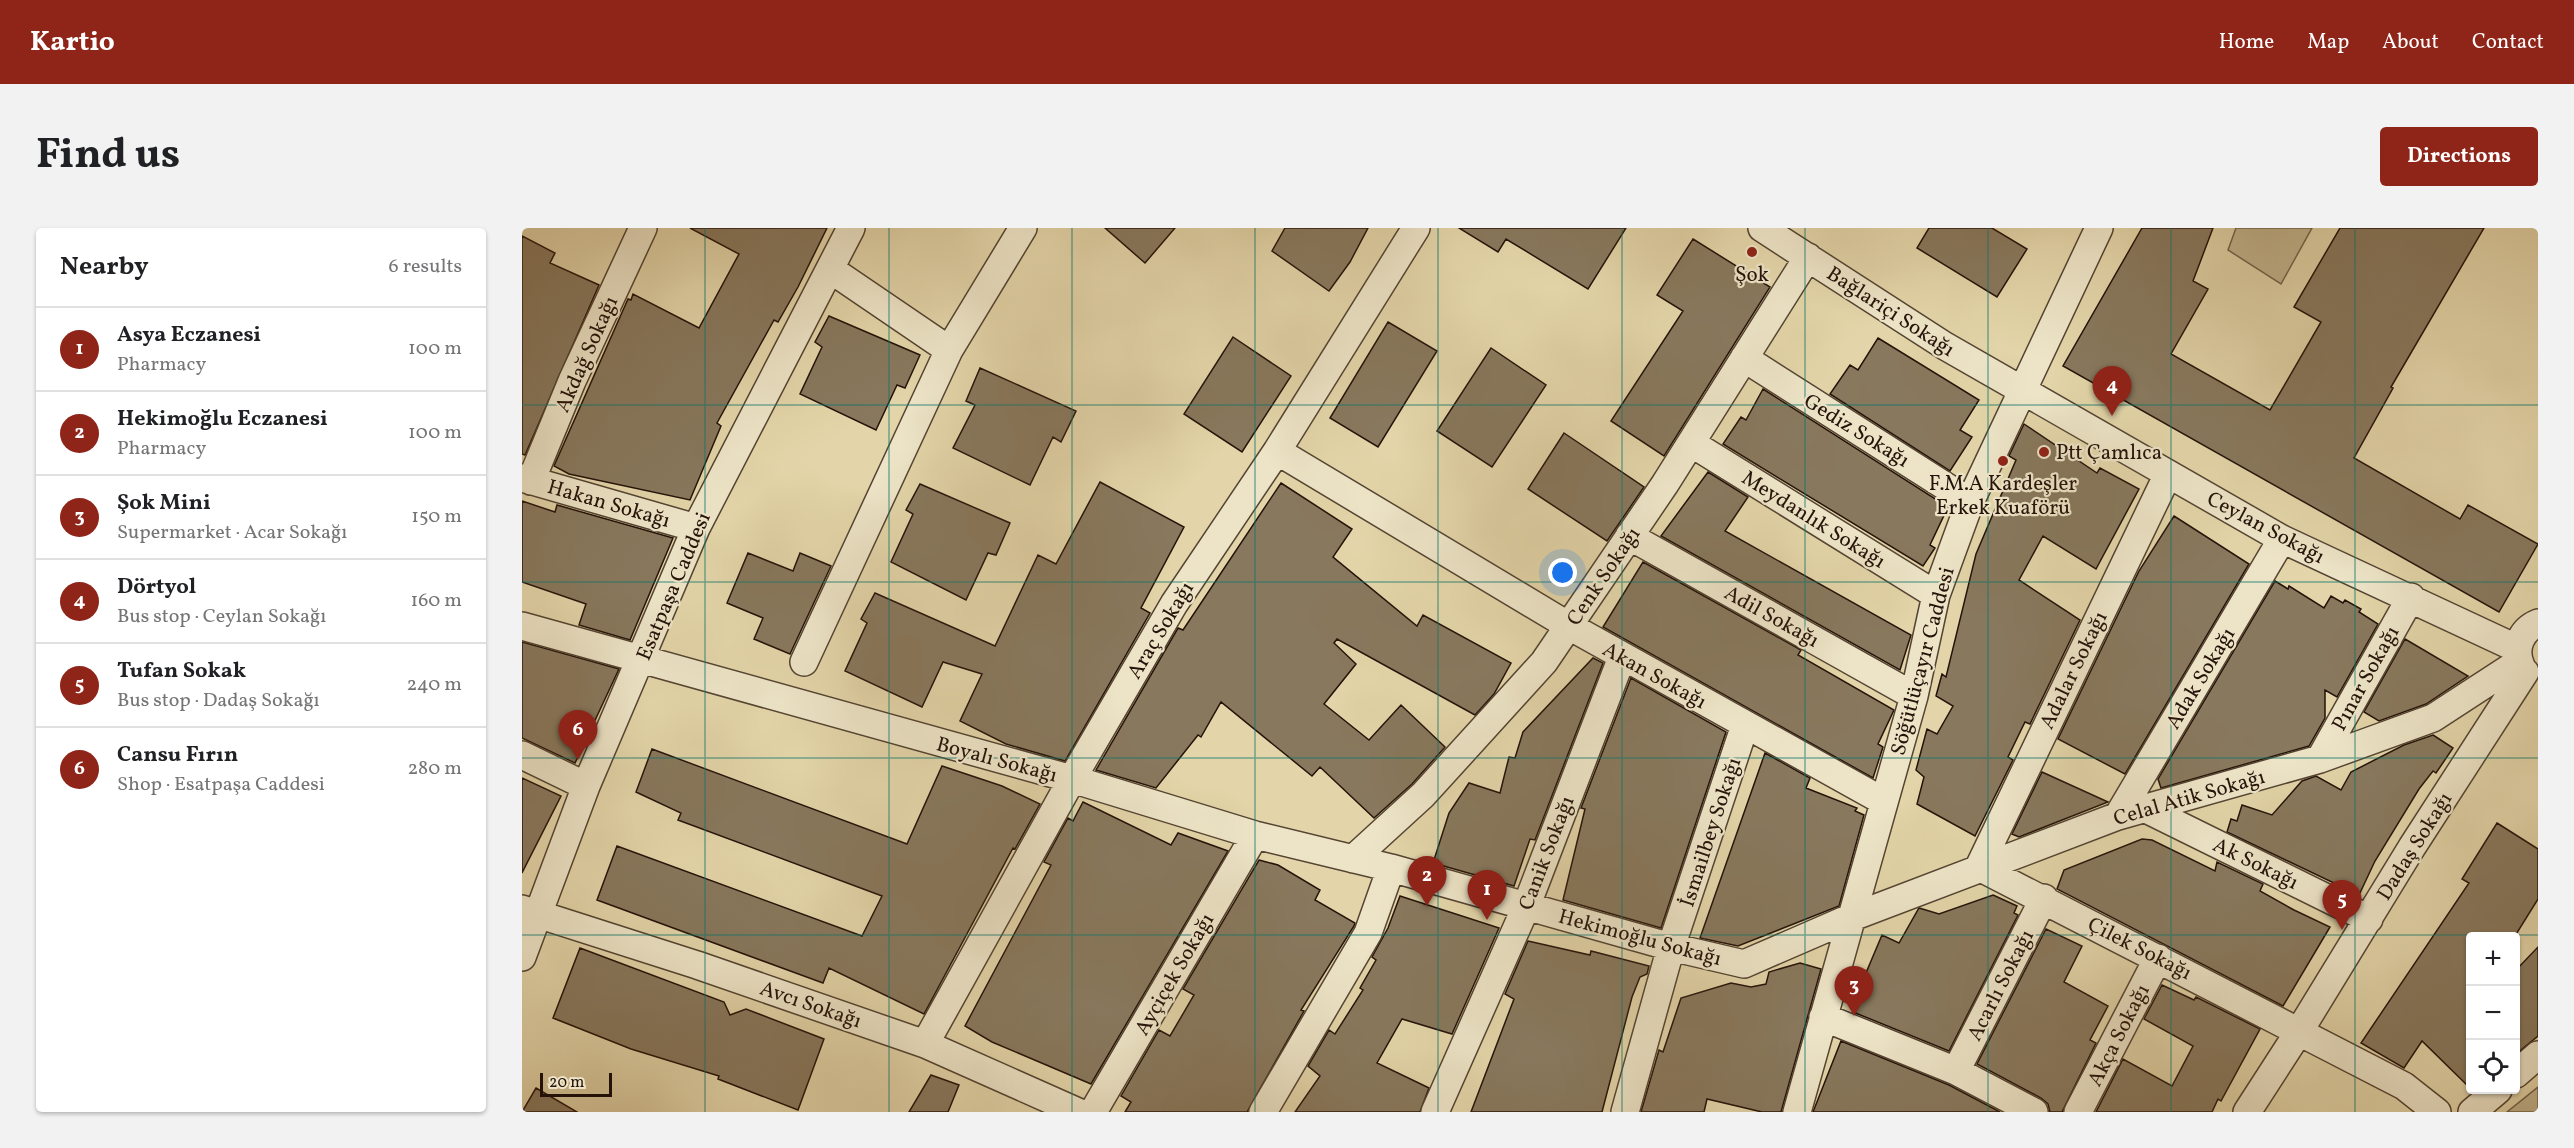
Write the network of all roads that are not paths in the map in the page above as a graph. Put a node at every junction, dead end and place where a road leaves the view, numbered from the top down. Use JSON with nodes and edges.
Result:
{"nodes":[{"id":1,"x":643,"y":228,"type":"edge"},
{"id":2,"x":851,"y":228,"type":"edge"},
{"id":3,"x":1023,"y":228,"type":"edge"},
{"id":4,"x":1416,"y":228,"type":"edge"},
{"id":5,"x":1762,"y":228,"type":"edge"},
{"id":6,"x":2098,"y":228,"type":"edge"},
{"id":7,"x":1808,"y":257,"type":"junction"},
{"id":8,"x":830,"y":269,"type":"junction"},
{"id":9,"x":949,"y":350,"type":"junction"},
{"id":10,"x":1744,"y":358,"type":"junction"},
{"id":11,"x":2022,"y":390,"type":"junction"},
{"id":12,"x":1691,"y":442,"type":"junction"},
{"id":13,"x":1277,"y":451,"type":"junction"},
{"id":14,"x":2168,"y":474,"type":"junction"},
{"id":15,"x":527,"y":480,"type":"edge"},
{"id":16,"x":1970,"y":502,"type":"junction"},
{"id":17,"x":696,"y":528,"type":"junction"},
{"id":18,"x":1629,"y":536,"type":"junction"},
{"id":19,"x":2282,"y":539,"type":"junction"},
{"id":20,"x":1936,"y":595,"type":"junction"},
{"id":21,"x":2411,"y":597,"type":"junction"},
{"id":22,"x":2538,"y":623,"type":"edge"},
{"id":23,"x":522,"y":626,"type":"edge"},
{"id":24,"x":1569,"y":626,"type":"junction"},
{"id":25,"x":1622,"y":657,"type":"junction"},
{"id":26,"x":641,"y":660,"type":"junction"},
{"id":27,"x":804,"y":662,"type":"dead end"},
{"id":28,"x":2525,"y":666,"type":"edge"},
{"id":29,"x":1914,"y":696,"type":"junction"},
{"id":30,"x":1745,"y":725,"type":"junction"},
{"id":31,"x":522,"y":755,"type":"edge"},
{"id":32,"x":2320,"y":759,"type":"junction"},
{"id":33,"x":1072,"y":779,"type":"junction"},
{"id":34,"x":586,"y":786,"type":"junction"},
{"id":35,"x":1883,"y":801,"type":"junction"},
{"id":36,"x":2144,"y":808,"type":"junction"},
{"id":37,"x":2118,"y":816,"type":"junction"},
{"id":38,"x":1255,"y":835,"type":"junction"},
{"id":39,"x":1353,"y":859,"type":"junction"},
{"id":40,"x":1979,"y":867,"type":"junction"},
{"id":41,"x":1391,"y":868,"type":"junction"},
{"id":42,"x":2044,"y":898,"type":"junction"},
{"id":43,"x":1526,"y":907,"type":"junction"},
{"id":44,"x":530,"y":912,"type":"edge"},
{"id":45,"x":1850,"y":918,"type":"junction"},
{"id":46,"x":2369,"y":919,"type":"junction"},
{"id":47,"x":1671,"y":947,"type":"junction"},
{"id":48,"x":522,"y":957,"type":"edge"},
{"id":49,"x":2158,"y":957,"type":"junction"},
{"id":50,"x":1823,"y":1017,"type":"junction"},
{"id":51,"x":2300,"y":1030,"type":"junction"},
{"id":52,"x":925,"y":1044,"type":"junction"},
{"id":53,"x":2538,"y":1055,"type":"edge"},
{"id":54,"x":1956,"y":1071,"type":"junction"},
{"id":55,"x":2520,"y":1071,"type":"edge"},
{"id":56,"x":2492,"y":1094,"type":"edge"},
{"id":57,"x":1078,"y":1112,"type":"edge"},
{"id":58,"x":1093,"y":1112,"type":"edge"},
{"id":59,"x":1263,"y":1112,"type":"edge"},
{"id":60,"x":1435,"y":1112,"type":"edge"},
{"id":61,"x":1625,"y":1112,"type":"edge"},
{"id":62,"x":1797,"y":1112,"type":"edge"},
{"id":63,"x":2034,"y":1112,"type":"edge"},
{"id":64,"x":2078,"y":1112,"type":"edge"},
{"id":65,"x":2247,"y":1112,"type":"edge"},
{"id":66,"x":2437,"y":1112,"type":"edge"},
{"id":67,"x":2472,"y":1112,"type":"edge"}],
"edges":[{"from":1,"to":15,"type":"street","name":"Akdağ Sokağı"},
{"from":2,"to":8,"type":"street","name":"Esatpaşa Caddesi"},
{"from":3,"to":9,"type":"street"},
{"from":4,"to":13,"type":"street","name":"Araç Sokağı"},
{"from":5,"to":7,"type":"street","name":"Bağlariçi Sokağı"},
{"from":6,"to":11,"type":"street","name":"Söğütlüçayır Caddesi"},
{"from":7,"to":10,"type":"street","name":"Cenk Sokağı"},
{"from":7,"to":11,"type":"street","name":"Bağlariçi Sokağı"},
{"from":8,"to":9,"type":"street"},
{"from":8,"to":17,"type":"street","name":"Esatpaşa Caddesi"},
{"from":9,"to":27,"type":"street"},
{"from":10,"to":12,"type":"street","name":"Cenk Sokağı"},
{"from":10,"to":16,"type":"street","name":"Gediz Sokağı"},
{"from":11,"to":14,"type":"street","name":"Ceylan Sokağı"},
{"from":11,"to":16,"type":"street","name":"Söğütlüçayır Caddesi"},
{"from":12,"to":18,"type":"street","name":"Cenk Sokağı"},
{"from":12,"to":20,"type":"street","name":"Meydanlık Sokağı"},
{"from":13,"to":24,"type":"street","name":"Akan Sokağı"},
{"from":13,"to":33,"type":"street","name":"Araç Sokağı"},
{"from":14,"to":19,"type":"street","name":"Ceylan Sokağı"},
{"from":14,"to":40,"type":"street","name":"Adalar Sokağı"},
{"from":15,"to":17,"type":"street","name":"Hakan Sokağı"},
{"from":16,"to":20,"type":"street","name":"Söğütlüçayır Caddesi"},
{"from":17,"to":26,"type":"street","name":"Esatpaşa Caddesi"},
{"from":18,"to":24,"type":"street","name":"Cenk Sokağı"},
{"from":18,"to":29,"type":"street","name":"Adil Sokağı"},
{"from":19,"to":21,"type":"street","name":"Ceylan Sokağı"},
{"from":19,"to":37,"type":"street","name":"Adak Sokağı"},
{"from":20,"to":29,"type":"street","name":"Söğütlüçayır Caddesi"},
{"from":21,"to":28,"type":"street","name":"Ceylan Sokağı"},
{"from":21,"to":32,"type":"street","name":"Pınar Sokağı"},
{"from":22,"to":28,"type":"street","name":"Dadaş Sokağı"},
{"from":23,"to":26,"type":"street","name":"Boyalı Sokağı"},
{"from":24,"to":25,"type":"street","name":"Akan Sokağı"},
{"from":24,"to":39,"type":"street","name":"Cenk Sokağı"},
{"from":25,"to":30,"type":"street","name":"Akan Sokağı"},
{"from":25,"to":43,"type":"street","name":"Canik Sokağı"},
{"from":26,"to":33,"type":"street","name":"Boyalı Sokağı"},
{"from":26,"to":34,"type":"street","name":"Esatpaşa Caddesi"},
{"from":28,"to":32,"type":"street","name":"Celal Atik Sokağı"},
{"from":28,"to":46,"type":"street","name":"Dadaş Sokağı"},
{"from":29,"to":35,"type":"street","name":"Söğütlüçayır Caddesi"},
{"from":30,"to":35,"type":"street","name":"Akan Sokağı"},
{"from":30,"to":47,"type":"street","name":"İsmailbey Sokağı"},
{"from":31,"to":34,"type":"street"},
{"from":32,"to":36,"type":"street","name":"Celal Atik Sokağı"},
{"from":33,"to":38,"type":"street","name":"Boyalı Sokağı"},
{"from":33,"to":52,"type":"street","name":"Araç Sokağı"},
{"from":34,"to":44,"type":"street","name":"Esatpaşa Caddesi"},
{"from":35,"to":45,"type":"street","name":"Söğütlüçayır Caddesi"},
{"from":36,"to":37,"type":"street","name":"Celal Atik Sokağı"},
{"from":36,"to":46,"type":"street","name":"Ak Sokağı"},
{"from":37,"to":40,"type":"street","name":"Celal Atik Sokağı"},
{"from":38,"to":39,"type":"street","name":"Boyalı Sokağı"},
{"from":38,"to":58,"type":"street","name":"Ayçiçek Sokağı"},
{"from":39,"to":41,"type":"street","name":"Hekimoğlu Sokağı"},
{"from":40,"to":42,"type":"street","name":"Çilek Sokağı"},
{"from":40,"to":45,"type":"street","name":"Celal Atik Sokağı"},
{"from":41,"to":43,"type":"street","name":"Hekimoğlu Sokağı"},
{"from":41,"to":59,"type":"street"},
{"from":42,"to":49,"type":"street","name":"Çilek Sokağı"},
{"from":42,"to":54,"type":"street","name":"Acarlı Sokağı"},
{"from":43,"to":47,"type":"street","name":"Hekimoğlu Sokağı"},
{"from":43,"to":60,"type":"street","name":"Canik Sokağı"},
{"from":44,"to":48,"type":"street","name":"Esatpaşa Caddesi"},
{"from":44,"to":52,"type":"street","name":"Avcı Sokağı"},
{"from":45,"to":47,"type":"street","name":"Hekimoğlu Sokağı"},
{"from":45,"to":50,"type":"street","name":"Söğütlüçayır Caddesi"},
{"from":46,"to":51,"type":"street","name":"Dadaş Sokağı"},
{"from":47,"to":61,"type":"street","name":"İsmailbey Sokağı"},
{"from":49,"to":51,"type":"street","name":"Çilek Sokağı"},
{"from":49,"to":64,"type":"street","name":"Akça Sokağı"},
{"from":50,"to":54,"type":"street"},
{"from":50,"to":62,"type":"street","name":"Söğütlüçayır Caddesi"},
{"from":51,"to":65,"type":"street","name":"Dadaş Sokağı"},
{"from":51,"to":66,"type":"street","name":"Çilek Sokağı"},
{"from":52,"to":57,"type":"street","name":"Avcı Sokağı"},
{"from":53,"to":55,"type":"street"},
{"from":54,"to":63,"type":"street"},
{"from":56,"to":67,"type":"street"}]}
